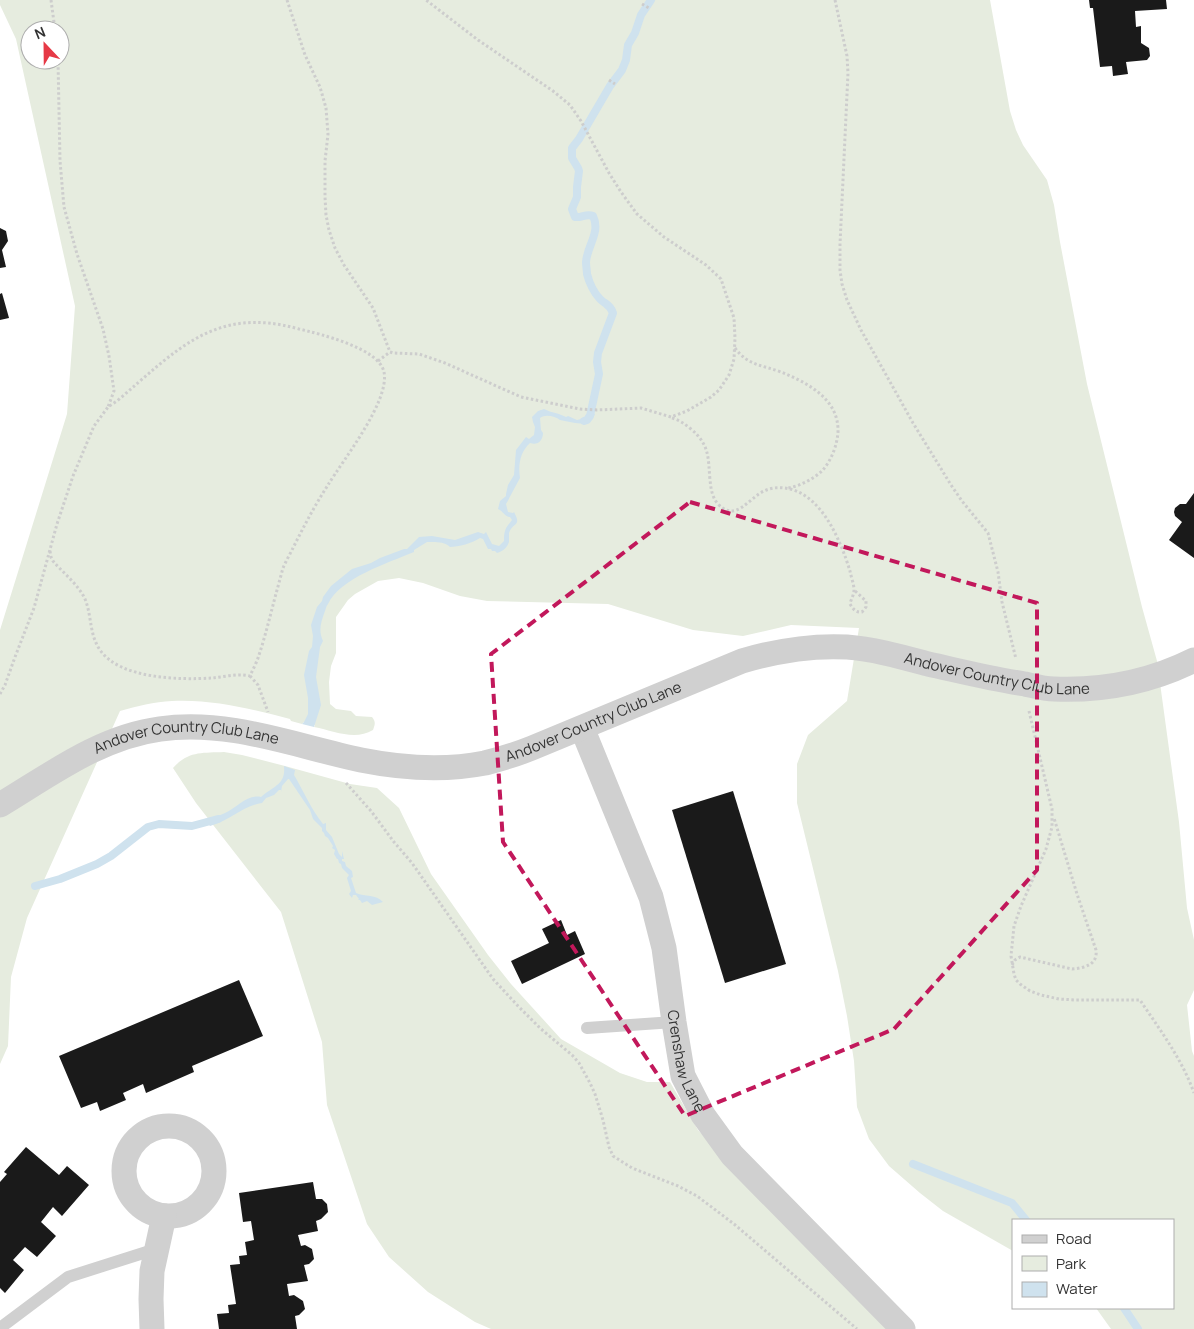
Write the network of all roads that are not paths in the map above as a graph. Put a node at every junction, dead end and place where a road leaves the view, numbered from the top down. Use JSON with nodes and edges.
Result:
{"nodes":[{"id":1,"x":1194,"y":660,"type":"edge"},
{"id":2,"x":582,"y":728,"type":"junction"},
{"id":3,"x":0,"y":805,"type":"edge"},
{"id":4,"x":674,"y":1022,"type":"junction"},
{"id":5,"x":587,"y":1028,"type":"dead end"},
{"id":6,"x":164,"y":1216,"type":"dead end"},
{"id":7,"x":156,"y":1249,"type":"junction"},
{"id":8,"x":0,"y":1328,"type":"edge"},
{"id":9,"x":152,"y":1329,"type":"edge"},
{"id":10,"x":903,"y":1329,"type":"edge"}],
"edges":[{"from":1,"to":2,"type":"street","name":"Andover Country Club Lane"},
{"from":2,"to":3,"type":"street","name":"Andover Country Club Lane"},
{"from":2,"to":4,"type":"street","name":"Crenshaw Lane"},
{"from":4,"to":5,"type":"lane"},
{"from":4,"to":10,"type":"street","name":"Crenshaw Lane"},
{"from":6,"to":7,"type":"street"},
{"from":7,"to":8,"type":"lane"},
{"from":7,"to":9,"type":"street"}]}
